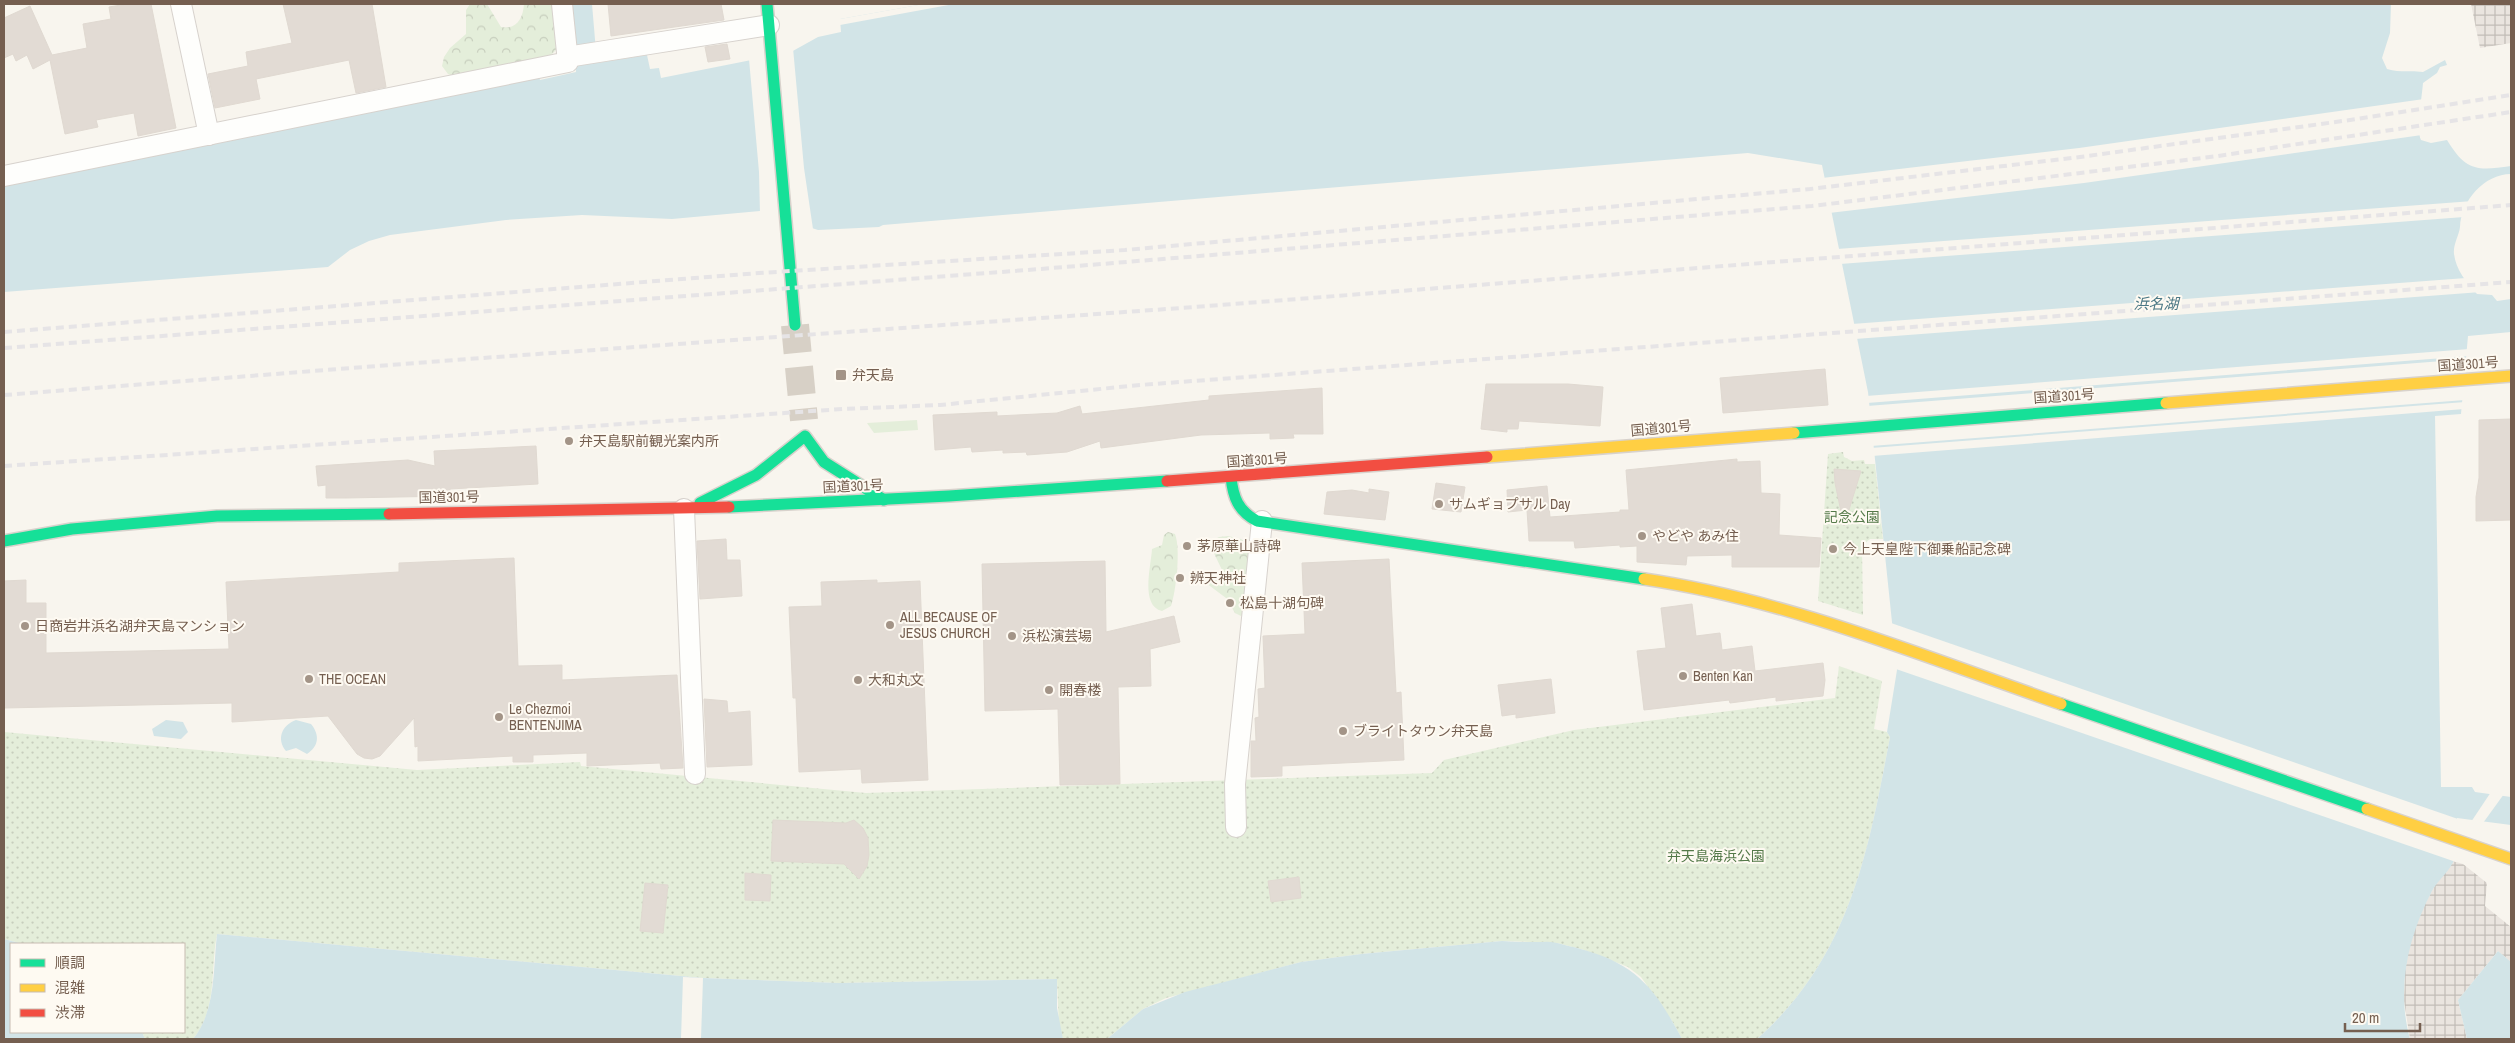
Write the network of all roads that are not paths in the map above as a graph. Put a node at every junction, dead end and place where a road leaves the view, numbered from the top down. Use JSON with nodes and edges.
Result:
{"nodes":[{"id":1,"x":181,"y":4,"type":"edge"},
{"id":2,"x":562,"y":4,"type":"edge"},
{"id":3,"x":767,"y":4,"type":"edge"},
{"id":4,"x":769,"y":35,"type":"junction"},
{"id":5,"x":570,"y":56,"type":"junction"},
{"id":6,"x":209,"y":135,"type":"junction"},
{"id":7,"x":4,"y":176,"type":"edge"},
{"id":8,"x":795,"y":325,"type":"tunnel mouth"},
{"id":9,"x":2511,"y":376,"type":"edge"},
{"id":10,"x":804,"y":420,"type":"tunnel mouth"},
{"id":11,"x":805,"y":436,"type":"junction"},
{"id":12,"x":1231,"y":477,"type":"junction"},
{"id":13,"x":884,"y":500,"type":"junction"},
{"id":14,"x":684,"y":509,"type":"junction"},
{"id":15,"x":1262,"y":521,"type":"junction"},
{"id":16,"x":4,"y":541,"type":"edge"},
{"id":17,"x":696,"y":774,"type":"dead end"},
{"id":18,"x":1236,"y":827,"type":"dead end"},
{"id":19,"x":2511,"y":859,"type":"edge"}],
"edges":[{"from":1,"to":6,"type":"street"},
{"from":2,"to":5,"type":"street"},
{"from":3,"to":4,"type":"main road"},
{"from":4,"to":5,"type":"street"},
{"from":4,"to":8,"type":"main road"},
{"from":5,"to":6,"type":"street"},
{"from":6,"to":7,"type":"street"},
{"from":9,"to":12,"type":"main road","name":"国道301号"},
{"from":10,"to":11,"type":"main road"},
{"from":11,"to":13,"type":"main road"},
{"from":11,"to":14,"type":"main road"},
{"from":12,"to":13,"type":"main road","name":"国道301号"},
{"from":12,"to":15,"type":"main road"},
{"from":13,"to":14,"type":"main road","name":"国道301号"},
{"from":14,"to":16,"type":"main road","name":"国道301号"},
{"from":14,"to":17,"type":"street"},
{"from":15,"to":18,"type":"street"},
{"from":15,"to":19,"type":"main road"}]}
